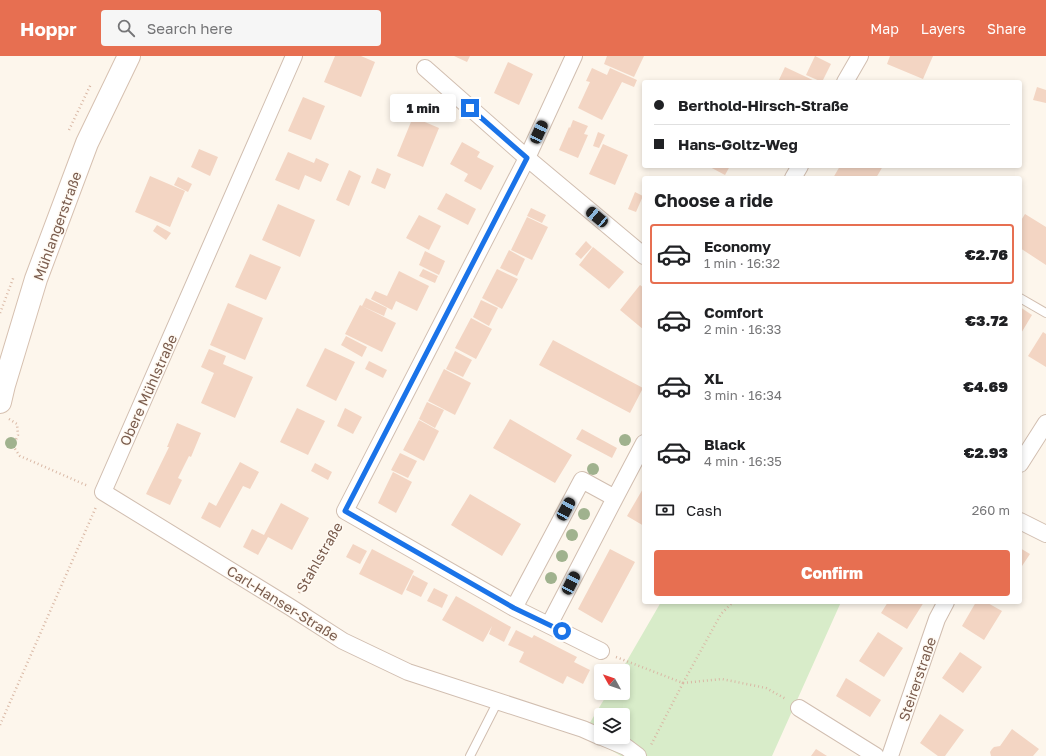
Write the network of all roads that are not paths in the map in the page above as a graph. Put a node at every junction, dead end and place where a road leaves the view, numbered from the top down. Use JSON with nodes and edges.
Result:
{"nodes":[{"id":1,"x":129,"y":56,"type":"edge"},
{"id":2,"x":294,"y":56,"type":"edge"},
{"id":3,"x":574,"y":56,"type":"edge"},
{"id":4,"x":860,"y":56,"type":"edge"},
{"id":5,"x":425,"y":68,"type":"dead end"},
{"id":6,"x":846,"y":80,"type":"edge"},
{"id":7,"x":527,"y":158,"type":"junction"},
{"id":8,"x":642,"y":254,"type":"edge"},
{"id":9,"x":1022,"y":299,"type":"edge"},
{"id":10,"x":1046,"y":313,"type":"edge"},
{"id":11,"x":5,"y":411,"type":"edge"},
{"id":12,"x":1046,"y":423,"type":"edge"},
{"id":13,"x":642,"y":447,"type":"edge"},
{"id":14,"x":1022,"y":461,"type":"edge"},
{"id":15,"x":103,"y":492,"type":"joint"},
{"id":16,"x":615,"y":498,"type":"junction"},
{"id":17,"x":1022,"y":522,"type":"edge"},
{"id":18,"x":1046,"y":534,"type":"edge"},
{"id":19,"x":945,"y":604,"type":"edge"},
{"id":20,"x":514,"y":608,"type":"junction"},
{"id":21,"x":549,"y":625,"type":"junction"},
{"id":22,"x":601,"y":651,"type":"road end"},
{"id":23,"x":498,"y":701,"type":"junction"},
{"id":24,"x":799,"y":708,"type":"road end"},
{"id":25,"x":594,"y":734,"type":"edge"},
{"id":26,"x":619,"y":744,"type":"edge"},
{"id":27,"x":643,"y":753,"type":"edge"},
{"id":28,"x":470,"y":756,"type":"edge"},
{"id":29,"x":876,"y":756,"type":"edge"},
{"id":30,"x":890,"y":756,"type":"edge"}],
"edges":[{"from":1,"to":11,"type":"main road","name":"Mühlangerstraße"},
{"from":2,"to":15,"type":"street","name":"Obere Mühlstraße"},
{"from":3,"to":7,"type":"street","name":"Stahlstraße"},
{"from":4,"to":6,"type":"street"},
{"from":5,"to":7,"type":"street"},
{"from":7,"to":8,"type":"street"},
{"from":7,"to":20,"type":"street","name":"Stahlstraße"},
{"from":9,"to":10,"type":"lane"},
{"from":12,"to":14,"type":"street"},
{"from":13,"to":16,"type":"street"},
{"from":15,"to":23,"type":"street","name":"Carl-Hanser-Straße"},
{"from":16,"to":20,"type":"street"},
{"from":16,"to":21,"type":"street"},
{"from":17,"to":18,"type":"street"},
{"from":19,"to":30,"type":"street","name":"Steirerstraße"},
{"from":20,"to":21,"type":"street"},
{"from":21,"to":22,"type":"street"},
{"from":23,"to":25,"type":"street","name":"Carl-Hanser-Straße"},
{"from":23,"to":28,"type":"lane"},
{"from":24,"to":29,"type":"street"},
{"from":26,"to":27,"type":"street","name":"Carl-Hanser-Straße"}]}
